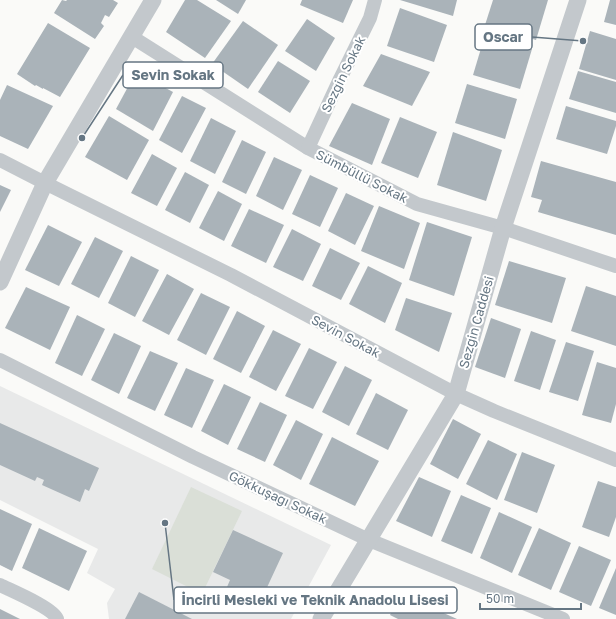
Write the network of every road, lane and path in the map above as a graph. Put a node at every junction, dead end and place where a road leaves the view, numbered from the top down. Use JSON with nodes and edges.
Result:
{"nodes":[{"id":1,"x":153,"y":0,"type":"edge"},
{"id":2,"x":376,"y":0,"type":"edge"},
{"id":3,"x":578,"y":0,"type":"edge"},
{"id":4,"x":132,"y":37,"type":"junction"},
{"id":5,"x":308,"y":148,"type":"junction"},
{"id":6,"x":0,"y":160,"type":"edge"},
{"id":7,"x":45,"y":183,"type":"junction"},
{"id":8,"x":503,"y":228,"type":"junction"},
{"id":9,"x":616,"y":266,"type":"edge"},
{"id":10,"x":0,"y":282,"type":"edge"},
{"id":11,"x":0,"y":360,"type":"edge"},
{"id":12,"x":456,"y":394,"type":"junction"},
{"id":13,"x":616,"y":460,"type":"edge"},
{"id":14,"x":369,"y":540,"type":"junction"},
{"id":15,"x":0,"y":585,"type":"edge"},
{"id":16,"x":57,"y":619,"type":"edge"},
{"id":17,"x":321,"y":619,"type":"edge"},
{"id":18,"x":563,"y":619,"type":"edge"}],
"edges":[{"from":1,"to":4,"type":"street"},
{"from":2,"to":5,"type":"street","name":"Sezgin Sokak"},
{"from":3,"to":8,"type":"street","name":"Sezgin Caddesi"},
{"from":4,"to":5,"type":"street","name":"Sümbüllü Sokak"},
{"from":4,"to":7,"type":"street"},
{"from":5,"to":8,"type":"street","name":"Sümbüllü Sokak"},
{"from":6,"to":7,"type":"street","name":"Sevin Sokak"},
{"from":7,"to":10,"type":"street"},
{"from":7,"to":12,"type":"street","name":"Sevin Sokak"},
{"from":8,"to":9,"type":"street","name":"Sümbüllü Sokak"},
{"from":8,"to":12,"type":"street","name":"Sezgin Caddesi"},
{"from":11,"to":14,"type":"street","name":"Gökkuşağı Sokak"},
{"from":12,"to":13,"type":"street","name":"Sevin Sokak"},
{"from":12,"to":14,"type":"street","name":"Sezgin Caddesi"},
{"from":14,"to":17,"type":"street","name":"Sezgin Caddesi"},
{"from":14,"to":18,"type":"street","name":"Gökkuşağı Sokak"},
{"from":15,"to":16,"type":"street"}]}
